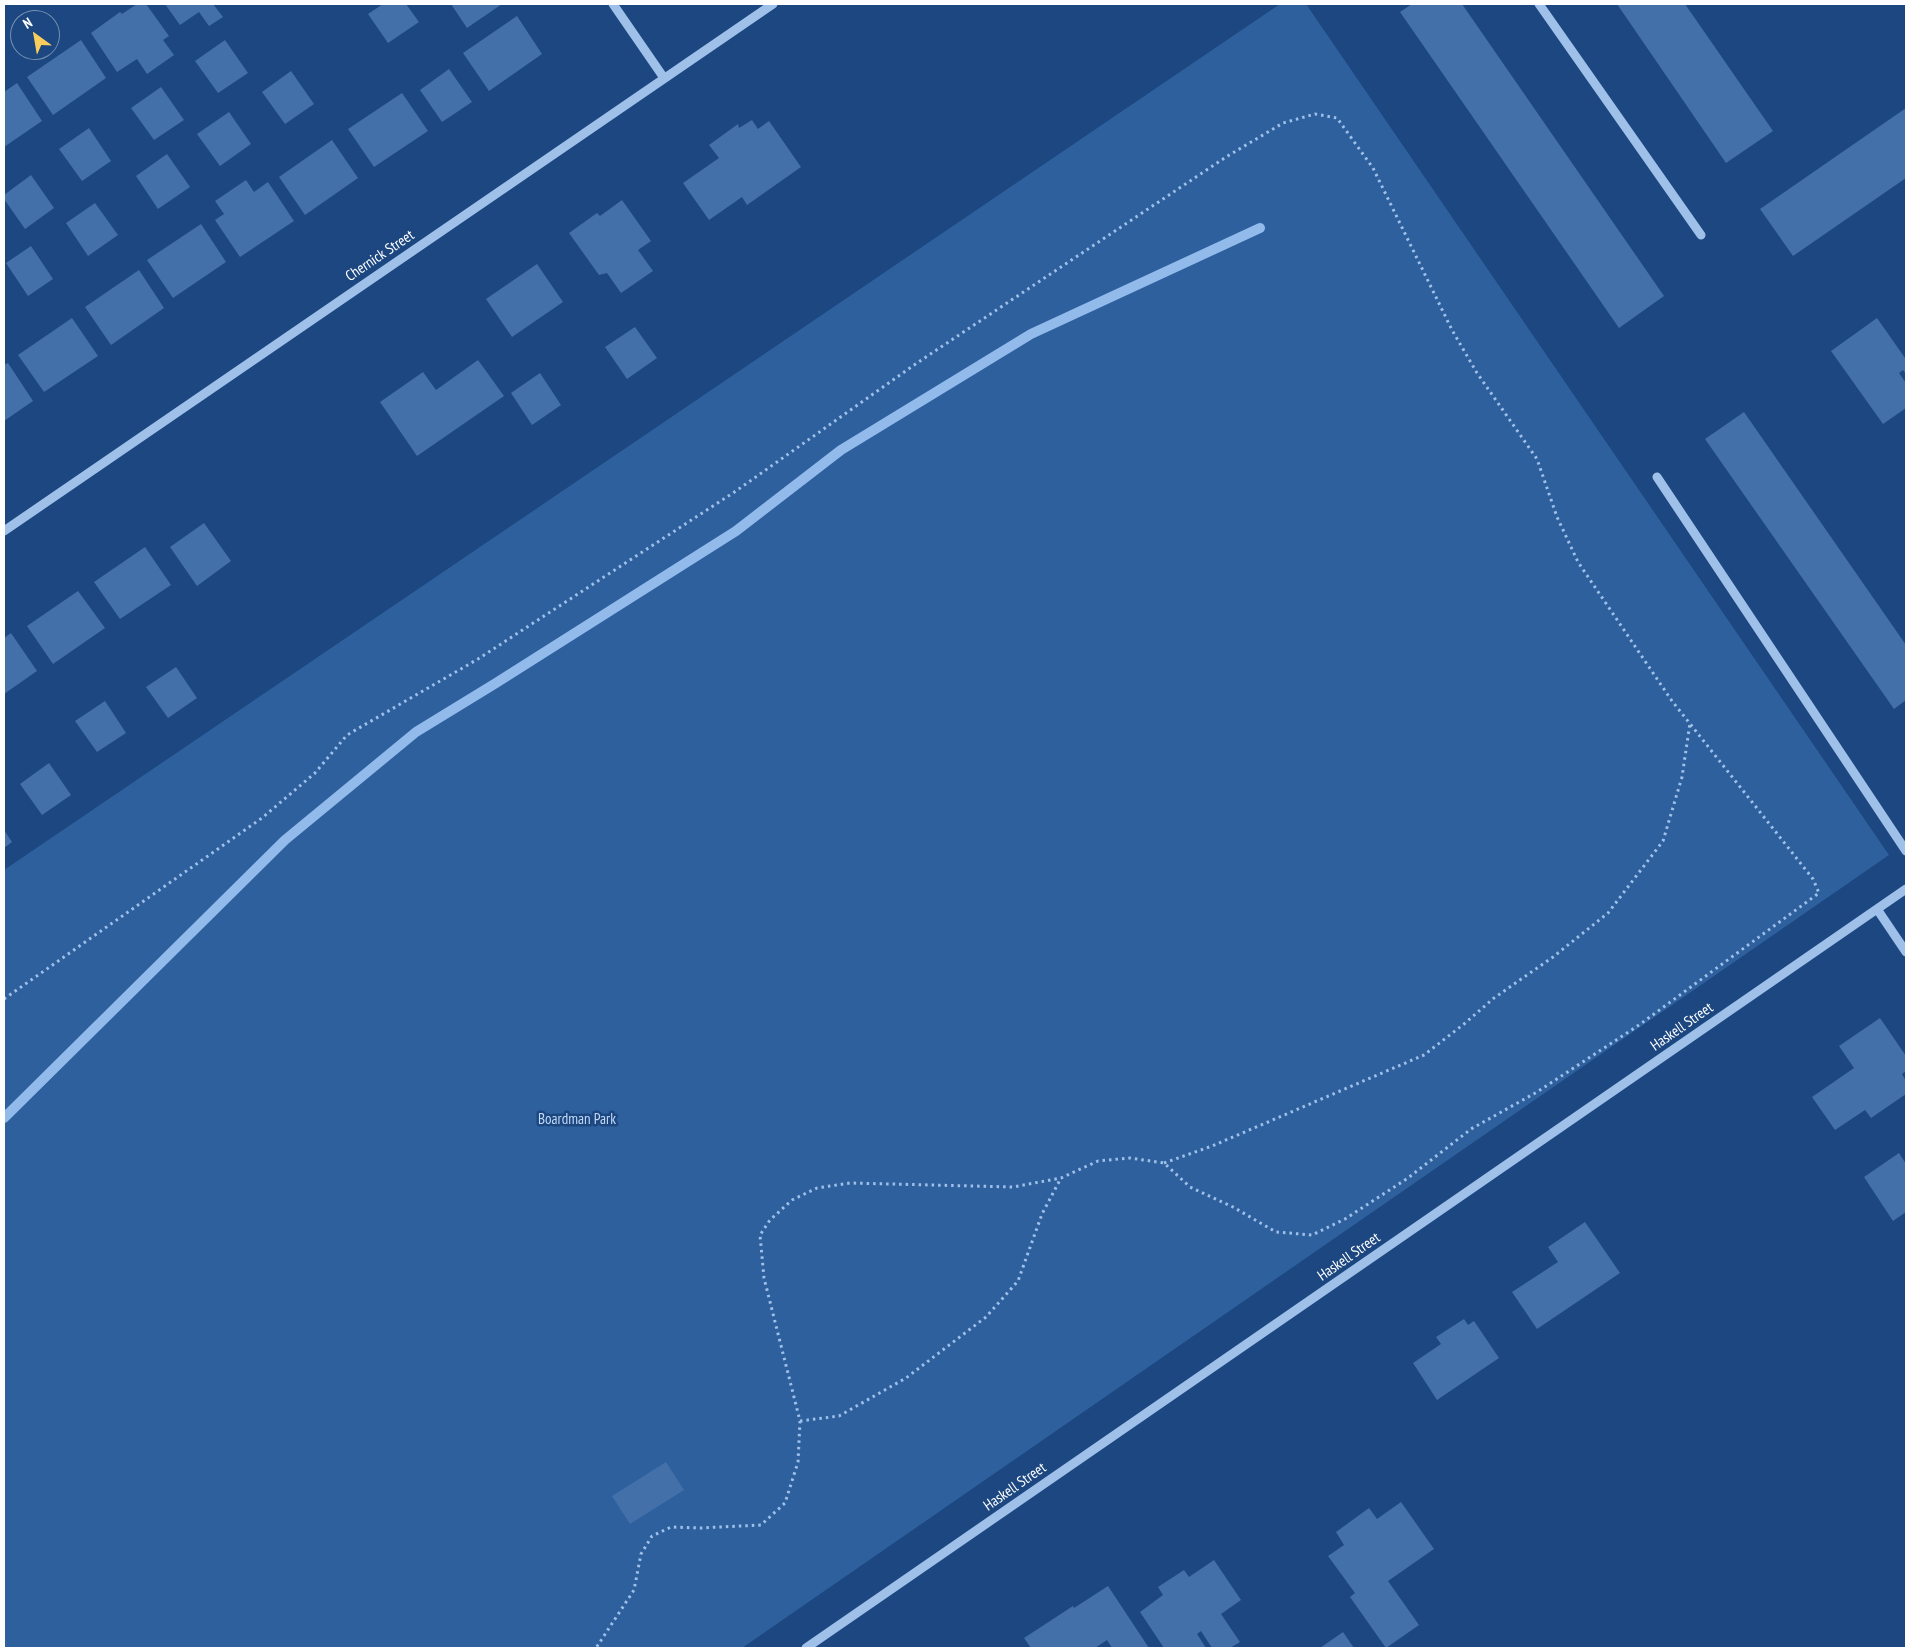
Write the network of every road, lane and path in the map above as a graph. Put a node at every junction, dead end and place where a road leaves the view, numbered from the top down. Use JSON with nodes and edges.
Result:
{"nodes":[{"id":1,"x":613,"y":4,"type":"edge"},
{"id":2,"x":773,"y":4,"type":"edge"},
{"id":3,"x":1539,"y":4,"type":"edge"},
{"id":4,"x":664,"y":78,"type":"junction"},
{"id":5,"x":1701,"y":235,"type":"dead end"},
{"id":6,"x":1657,"y":477,"type":"dead end"},
{"id":7,"x":4,"y":531,"type":"edge"},
{"id":8,"x":1690,"y":723,"type":"junction"},
{"id":9,"x":1906,"y":851,"type":"edge"},
{"id":10,"x":1906,"y":889,"type":"edge"},
{"id":11,"x":1877,"y":909,"type":"junction"},
{"id":12,"x":1906,"y":952,"type":"edge"},
{"id":13,"x":4,"y":999,"type":"edge"},
{"id":14,"x":1164,"y":1163,"type":"junction"},
{"id":15,"x":1061,"y":1178,"type":"junction"},
{"id":16,"x":800,"y":1421,"type":"junction"},
{"id":17,"x":596,"y":1648,"type":"edge"},
{"id":18,"x":806,"y":1648,"type":"edge"}],
"edges":[{"from":1,"to":4,"type":"street"},
{"from":2,"to":4,"type":"street","name":"Chernick Street"},
{"from":3,"to":5,"type":"street"},
{"from":4,"to":7,"type":"street","name":"Chernick Street"},
{"from":6,"to":9,"type":"street"},
{"from":8,"to":13,"type":"path"},
{"from":8,"to":14,"type":"path"},
{"from":8,"to":14,"type":"path"},
{"from":10,"to":11,"type":"street","name":"Haskell Street"},
{"from":11,"to":12,"type":"street"},
{"from":11,"to":18,"type":"street","name":"Haskell Street"},
{"from":14,"to":15,"type":"path"},
{"from":15,"to":16,"type":"path"},
{"from":15,"to":16,"type":"path"},
{"from":16,"to":17,"type":"path"}]}
